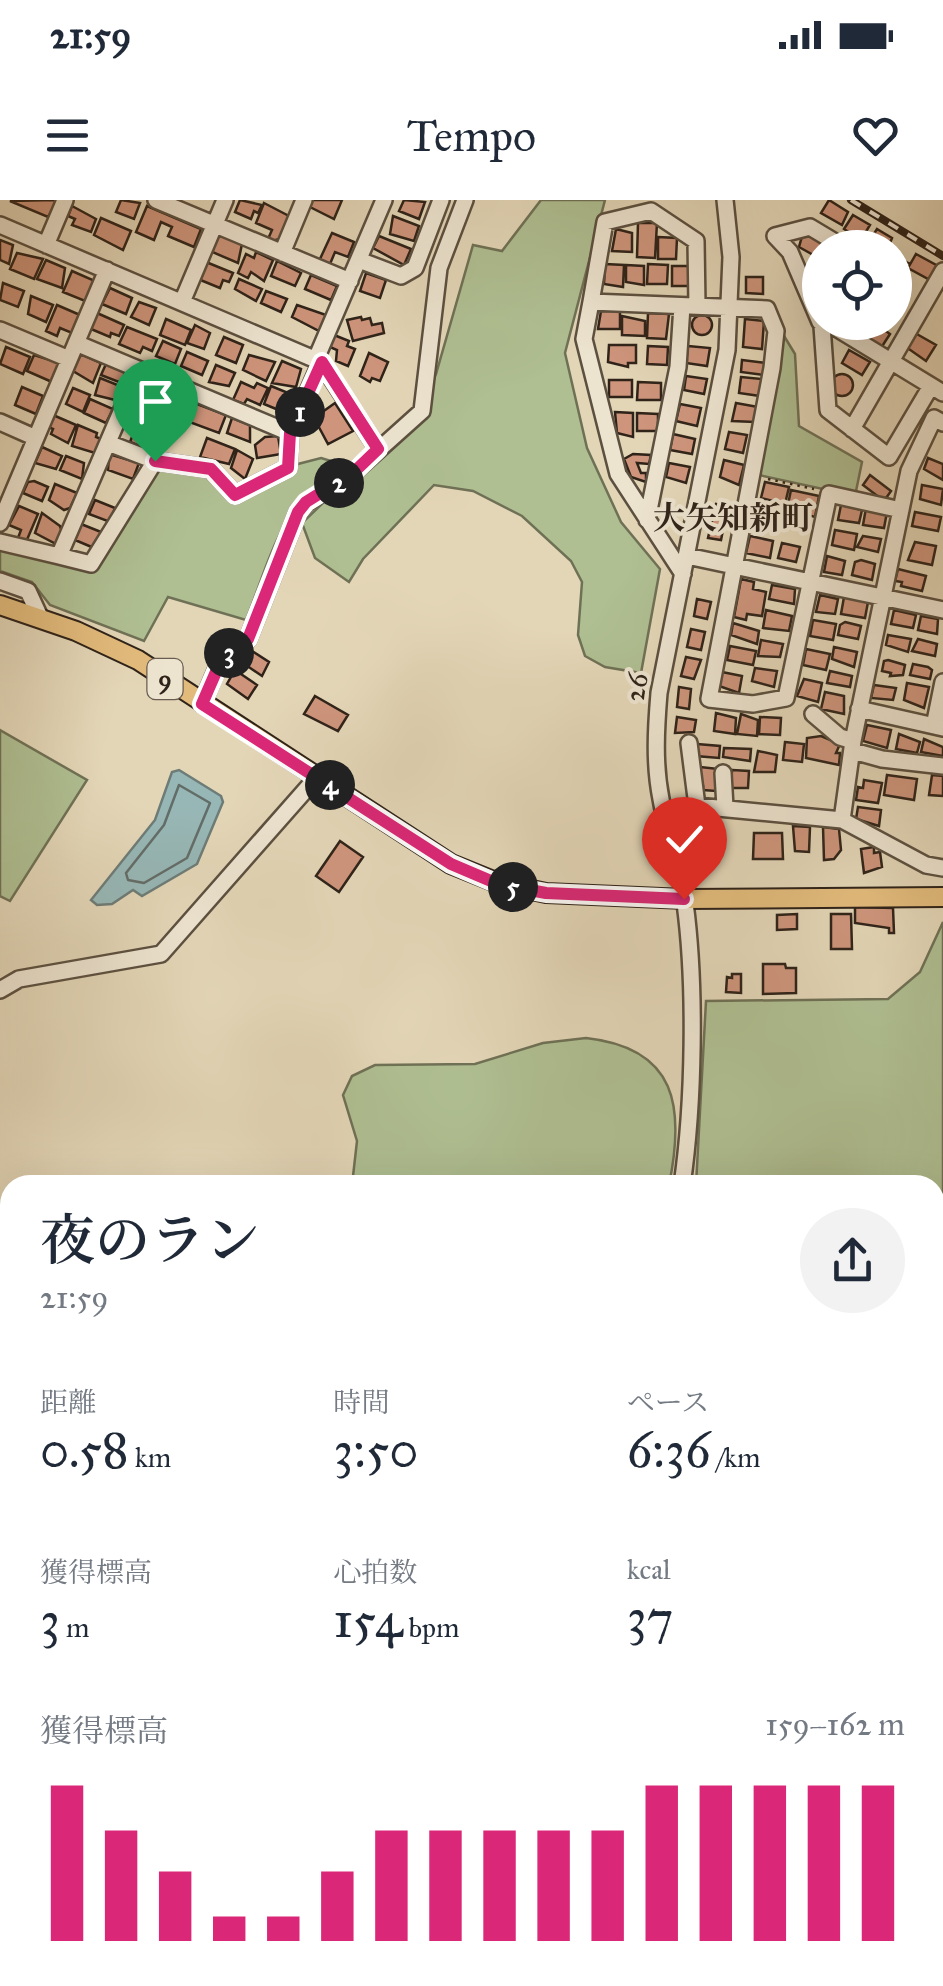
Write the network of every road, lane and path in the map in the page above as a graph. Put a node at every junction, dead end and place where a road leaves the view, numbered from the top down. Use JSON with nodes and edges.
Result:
{"nodes":[{"id":1,"x":65,"y":200,"type":"edge"},
{"id":2,"x":156,"y":200,"type":"edge"},
{"id":3,"x":225,"y":200,"type":"edge"},
{"id":4,"x":304,"y":200,"type":"edge"},
{"id":5,"x":384,"y":200,"type":"edge"},
{"id":6,"x":441,"y":200,"type":"edge"},
{"id":7,"x":465,"y":200,"type":"edge"},
{"id":8,"x":726,"y":200,"type":"edge"},
{"id":9,"x":215,"y":224,"type":"junction"},
{"id":10,"x":0,"y":226,"type":"edge"},
{"id":11,"x":815,"y":230,"type":"edge"},
{"id":12,"x":46,"y":245,"type":"junction"},
{"id":13,"x":282,"y":253,"type":"junction"},
{"id":14,"x":359,"y":260,"type":"junction"},
{"id":15,"x":107,"y":270,"type":"junction"},
{"id":16,"x":943,"y":272,"type":"edge"},
{"id":17,"x":802,"y":275,"type":"edge"},
{"id":18,"x":350,"y":281,"type":"junction"},
{"id":19,"x":182,"y":302,"type":"junction"},
{"id":20,"x":591,"y":302,"type":"junction"},
{"id":21,"x":690,"y":306,"type":"junction"},
{"id":22,"x":729,"y":308,"type":"junction"},
{"id":23,"x":0,"y":330,"type":"edge"},
{"id":24,"x":828,"y":340,"type":"edge"},
{"id":25,"x":854,"y":340,"type":"edge"},
{"id":26,"x":72,"y":351,"type":"junction"},
{"id":27,"x":319,"y":361,"type":"junction"},
{"id":28,"x":890,"y":362,"type":"junction"},
{"id":29,"x":139,"y":370,"type":"junction"},
{"id":30,"x":937,"y":390,"type":"edge"},
{"id":31,"x":0,"y":422,"type":"edge"},
{"id":32,"x":943,"y":423,"type":"edge"},
{"id":33,"x":852,"y":429,"type":"junction"},
{"id":34,"x":290,"y":433,"type":"junction"},
{"id":35,"x":36,"y":438,"type":"junction"},
{"id":36,"x":108,"y":443,"type":"junction"},
{"id":37,"x":378,"y":449,"type":"junction"},
{"id":38,"x":155,"y":461,"type":"junction"},
{"id":39,"x":752,"y":475,"type":"junction"},
{"id":40,"x":830,"y":494,"type":"junction"},
{"id":41,"x":901,"y":510,"type":"junction"},
{"id":42,"x":647,"y":520,"type":"junction"},
{"id":43,"x":0,"y":522,"type":"edge"},
{"id":44,"x":0,"y":542,"type":"edge"},
{"id":45,"x":60,"y":556,"type":"junction"},
{"id":46,"x":687,"y":556,"type":"junction"},
{"id":47,"x":734,"y":566,"type":"junction"},
{"id":48,"x":683,"y":574,"type":"junction"},
{"id":49,"x":0,"y":582,"type":"edge"},
{"id":50,"x":811,"y":582,"type":"junction"},
{"id":51,"x":882,"y":598,"type":"junction"},
{"id":52,"x":0,"y":605,"type":"edge"},
{"id":53,"x":943,"y":610,"type":"edge"},
{"id":54,"x":40,"y":617,"type":"junction"},
{"id":55,"x":943,"y":682,"type":"edge"},
{"id":56,"x":202,"y":704,"type":"junction"},
{"id":57,"x":859,"y":710,"type":"junction"},
{"id":58,"x":812,"y":714,"type":"dead end"},
{"id":59,"x":938,"y":726,"type":"edge"},
{"id":60,"x":689,"y":743,"type":"dead end"},
{"id":61,"x":853,"y":746,"type":"junction"},
{"id":62,"x":943,"y":766,"type":"edge"},
{"id":63,"x":723,"y":774,"type":"dead end"},
{"id":64,"x":318,"y":778,"type":"junction"},
{"id":65,"x":725,"y":807,"type":"junction"},
{"id":66,"x":842,"y":820,"type":"junction"},
{"id":67,"x":943,"y":868,"type":"edge"},
{"id":68,"x":943,"y":896,"type":"edge"},
{"id":69,"x":684,"y":899,"type":"junction"},
{"id":70,"x":0,"y":990,"type":"edge"},
{"id":71,"x":683,"y":1175,"type":"edge"}],
"edges":[{"from":1,"to":12,"type":"street"},
{"from":2,"to":9,"type":"street"},
{"from":3,"to":9,"type":"street"},
{"from":4,"to":13,"type":"street"},
{"from":5,"to":14,"type":"street"},
{"from":6,"to":14,"type":"street"},
{"from":7,"to":37,"type":"street"},
{"from":8,"to":22,"type":"street","name":"26"},
{"from":9,"to":13,"type":"street"},
{"from":9,"to":19,"type":"street"},
{"from":10,"to":12,"type":"street"},
{"from":11,"to":17,"type":"street"},
{"from":12,"to":15,"type":"street"},
{"from":13,"to":18,"type":"street"},
{"from":14,"to":18,"type":"street"},
{"from":15,"to":19,"type":"street"},
{"from":15,"to":26,"type":"street"},
{"from":16,"to":28,"type":"street"},
{"from":18,"to":27,"type":"street"},
{"from":19,"to":27,"type":"street"},
{"from":20,"to":21,"type":"street"},
{"from":20,"to":21,"type":"street"},
{"from":20,"to":42,"type":"street"},
{"from":21,"to":22,"type":"street"},
{"from":21,"to":42,"type":"street"},
{"from":22,"to":39,"type":"street"},
{"from":22,"to":46,"type":"street","name":"26"},
{"from":23,"to":26,"type":"street"},
{"from":24,"to":33,"type":"street"},
{"from":25,"to":28,"type":"street"},
{"from":26,"to":29,"type":"street"},
{"from":26,"to":35,"type":"street"},
{"from":27,"to":34,"type":"street"},
{"from":27,"to":37,"type":"street"},
{"from":28,"to":30,"type":"street"},
{"from":28,"to":33,"type":"street"},
{"from":29,"to":34,"type":"street"},
{"from":29,"to":36,"type":"street"},
{"from":30,"to":33,"type":"street"},
{"from":31,"to":35,"type":"street"},
{"from":32,"to":41,"type":"street"},
{"from":34,"to":38,"type":"street"},
{"from":35,"to":43,"type":"street"},
{"from":36,"to":38,"type":"street"},
{"from":36,"to":45,"type":"street"},
{"from":37,"to":56,"type":"street"},
{"from":38,"to":45,"type":"street"},
{"from":39,"to":40,"type":"path"},
{"from":39,"to":47,"type":"street"},
{"from":40,"to":41,"type":"street"},
{"from":40,"to":50,"type":"street"},
{"from":41,"to":51,"type":"street"},
{"from":42,"to":48,"type":"street"},
{"from":44,"to":45,"type":"street"},
{"from":46,"to":47,"type":"street"},
{"from":46,"to":48,"type":"street","name":"26"},
{"from":47,"to":50,"type":"street"},
{"from":47,"to":50,"type":"street"},
{"from":48,"to":69,"type":"street","name":"26"},
{"from":49,"to":54,"type":"street"},
{"from":50,"to":51,"type":"street"},
{"from":51,"to":53,"type":"street"},
{"from":51,"to":57,"type":"street"},
{"from":52,"to":54,"type":"main road","number":"9"},
{"from":54,"to":56,"type":"main road","number":"9"},
{"from":55,"to":59,"type":"street"},
{"from":56,"to":64,"type":"main road","number":"9"},
{"from":57,"to":59,"type":"street"},
{"from":57,"to":61,"type":"street"},
{"from":58,"to":61,"type":"street"},
{"from":60,"to":65,"type":"street"},
{"from":61,"to":62,"type":"street"},
{"from":61,"to":66,"type":"street"},
{"from":63,"to":65,"type":"street"},
{"from":64,"to":69,"type":"main road","number":"9"},
{"from":64,"to":70,"type":"street"},
{"from":65,"to":66,"type":"street"},
{"from":66,"to":67,"type":"street"},
{"from":68,"to":69,"type":"main road","number":"9"},
{"from":69,"to":71,"type":"street","name":"26"}]}
